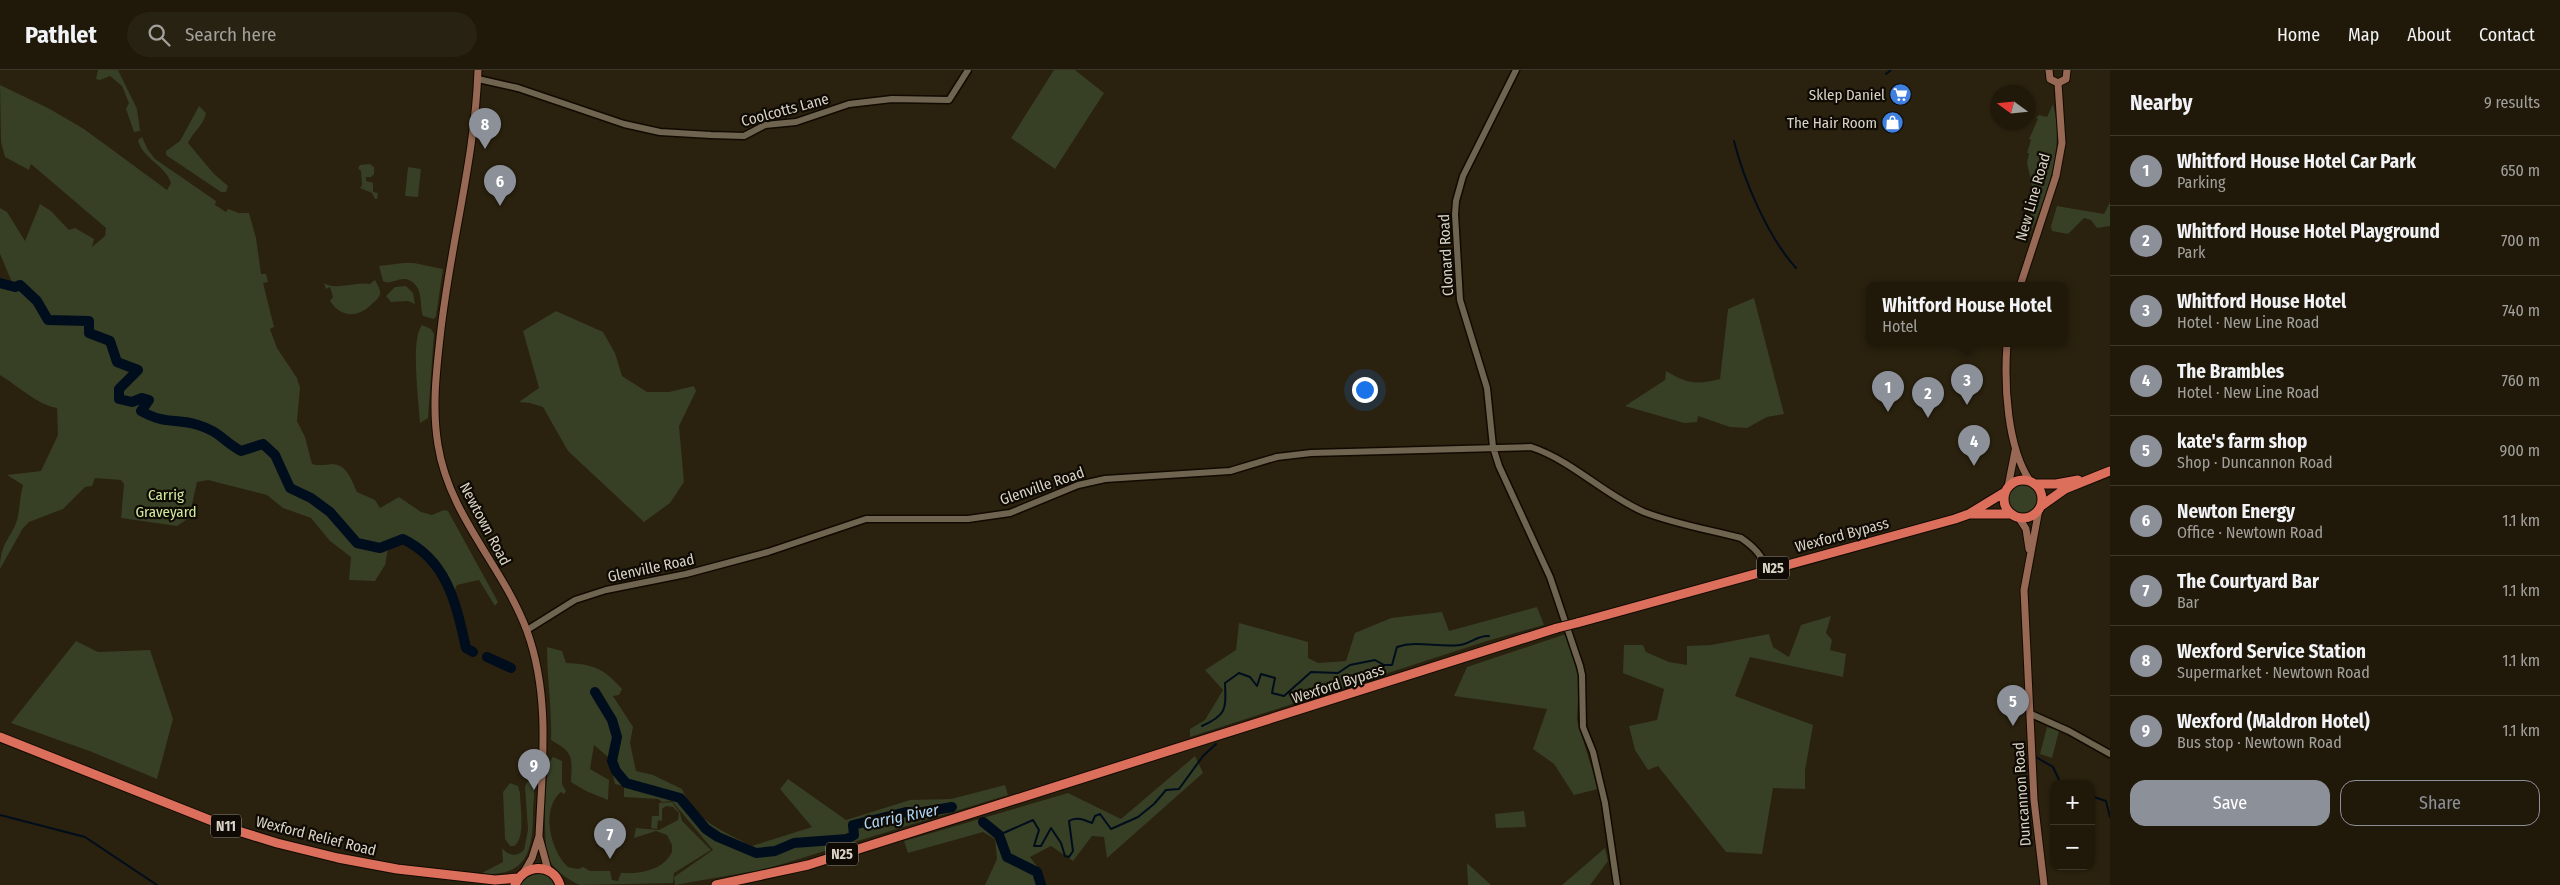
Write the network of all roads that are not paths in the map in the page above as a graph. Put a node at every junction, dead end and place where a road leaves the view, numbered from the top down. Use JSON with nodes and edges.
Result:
{"nodes":[{"id":1,"x":478,"y":70,"type":"edge"},
{"id":2,"x":968,"y":70,"type":"edge"},
{"id":3,"x":1516,"y":70,"type":"edge"},
{"id":4,"x":2049,"y":70,"type":"edge"},
{"id":5,"x":2067,"y":70,"type":"edge"},
{"id":6,"x":478,"y":79,"type":"junction"},
{"id":7,"x":2058,"y":83,"type":"junction"},
{"id":8,"x":2021,"y":282,"type":"edge"},
{"id":9,"x":2007,"y":347,"type":"edge"},
{"id":10,"x":2015,"y":445,"type":"junction"},
{"id":11,"x":1493,"y":447,"type":"junction"},
{"id":12,"x":2110,"y":471,"type":"edge"},
{"id":13,"x":2093,"y":477,"type":"junction"},
{"id":14,"x":2033,"y":483,"type":"junction"},
{"id":15,"x":2007,"y":490,"type":"junction"},
{"id":16,"x":2040,"y":508,"type":"junction"},
{"id":17,"x":1969,"y":514,"type":"junction"},
{"id":18,"x":2015,"y":516,"type":"junction"},
{"id":19,"x":2030,"y":552,"type":"junction"},
{"id":20,"x":1767,"y":570,"type":"junction"},
{"id":21,"x":527,"y":630,"type":"junction"},
{"id":22,"x":2030,"y":714,"type":"junction"},
{"id":23,"x":0,"y":737,"type":"edge"},
{"id":24,"x":2110,"y":754,"type":"edge"},
{"id":25,"x":539,"y":836,"type":"junction"},
{"id":26,"x":548,"y":870,"type":"junction"},
{"id":27,"x":463,"y":876,"type":"junction"},
{"id":28,"x":519,"y":878,"type":"edge"},
{"id":29,"x":562,"y":884,"type":"edge"},
{"id":30,"x":482,"y":885,"type":"edge"},
{"id":31,"x":716,"y":885,"type":"edge"},
{"id":32,"x":1618,"y":885,"type":"edge"},
{"id":33,"x":2044,"y":885,"type":"edge"}],
"edges":[{"from":1,"to":6,"type":"main road","name":"Newtown Road"},
{"from":2,"to":6,"type":"street","name":"Coolcotts Lane"},
{"from":3,"to":11,"type":"street","name":"Clonard Road"},
{"from":4,"to":7,"type":"main road"},
{"from":5,"to":7,"type":"main road"},
{"from":6,"to":21,"type":"main road","name":"Newtown Road"},
{"from":7,"to":8,"type":"main road","name":"New Line Road"},
{"from":9,"to":10,"type":"main road"},
{"from":10,"to":14,"type":"main road"},
{"from":10,"to":15,"type":"main road"},
{"from":11,"to":20,"type":"street","name":"Glenville Road"},
{"from":11,"to":21,"type":"street","name":"Glenville Road"},
{"from":11,"to":32,"type":"street","name":"Clonard Road"},
{"from":12,"to":13,"type":"highway","number":"N25"},
{"from":13,"to":14,"type":"highway","number":"N25"},
{"from":13,"to":16,"type":"highway","number":"N25"},
{"from":14,"to":15,"type":"highway","number":"N25"},
{"from":14,"to":16,"type":"highway"},
{"from":15,"to":17,"type":"highway","name":"Wexford Bypass","number":"N25"},
{"from":15,"to":18,"type":"highway"},
{"from":16,"to":18,"type":"highway","number":"N25"},
{"from":16,"to":19,"type":"main road","name":"Duncannon Road"},
{"from":17,"to":18,"type":"highway","name":"Wexford Bypass","number":"N25"},
{"from":17,"to":20,"type":"highway","name":"Wexford Bypass","number":"N25"},
{"from":18,"to":19,"type":"main road","name":"Duncannon Road"},
{"from":19,"to":22,"type":"main road","name":"Duncannon Road"},
{"from":20,"to":31,"type":"highway","name":"Wexford Bypass","number":"N25","bridge":true},
{"from":21,"to":25,"type":"main road","name":"Newtown Road"},
{"from":22,"to":24,"type":"street"},
{"from":22,"to":33,"type":"main road","name":"Duncannon Road"},
{"from":23,"to":27,"type":"highway","name":"Wexford Relief Road","number":"N11"},
{"from":25,"to":26,"type":"main road","name":"Newtown Road"},
{"from":25,"to":28,"type":"main road","name":"Newtown Road"},
{"from":26,"to":28,"type":"highway","name":"Wexford Relief Road"},
{"from":26,"to":29,"type":"highway"},
{"from":27,"to":28,"type":"highway","name":"Wexford Relief Road","number":"N11"},
{"from":27,"to":30,"type":"highway","name":"Wexford Relief Road","number":"N11"}]}
